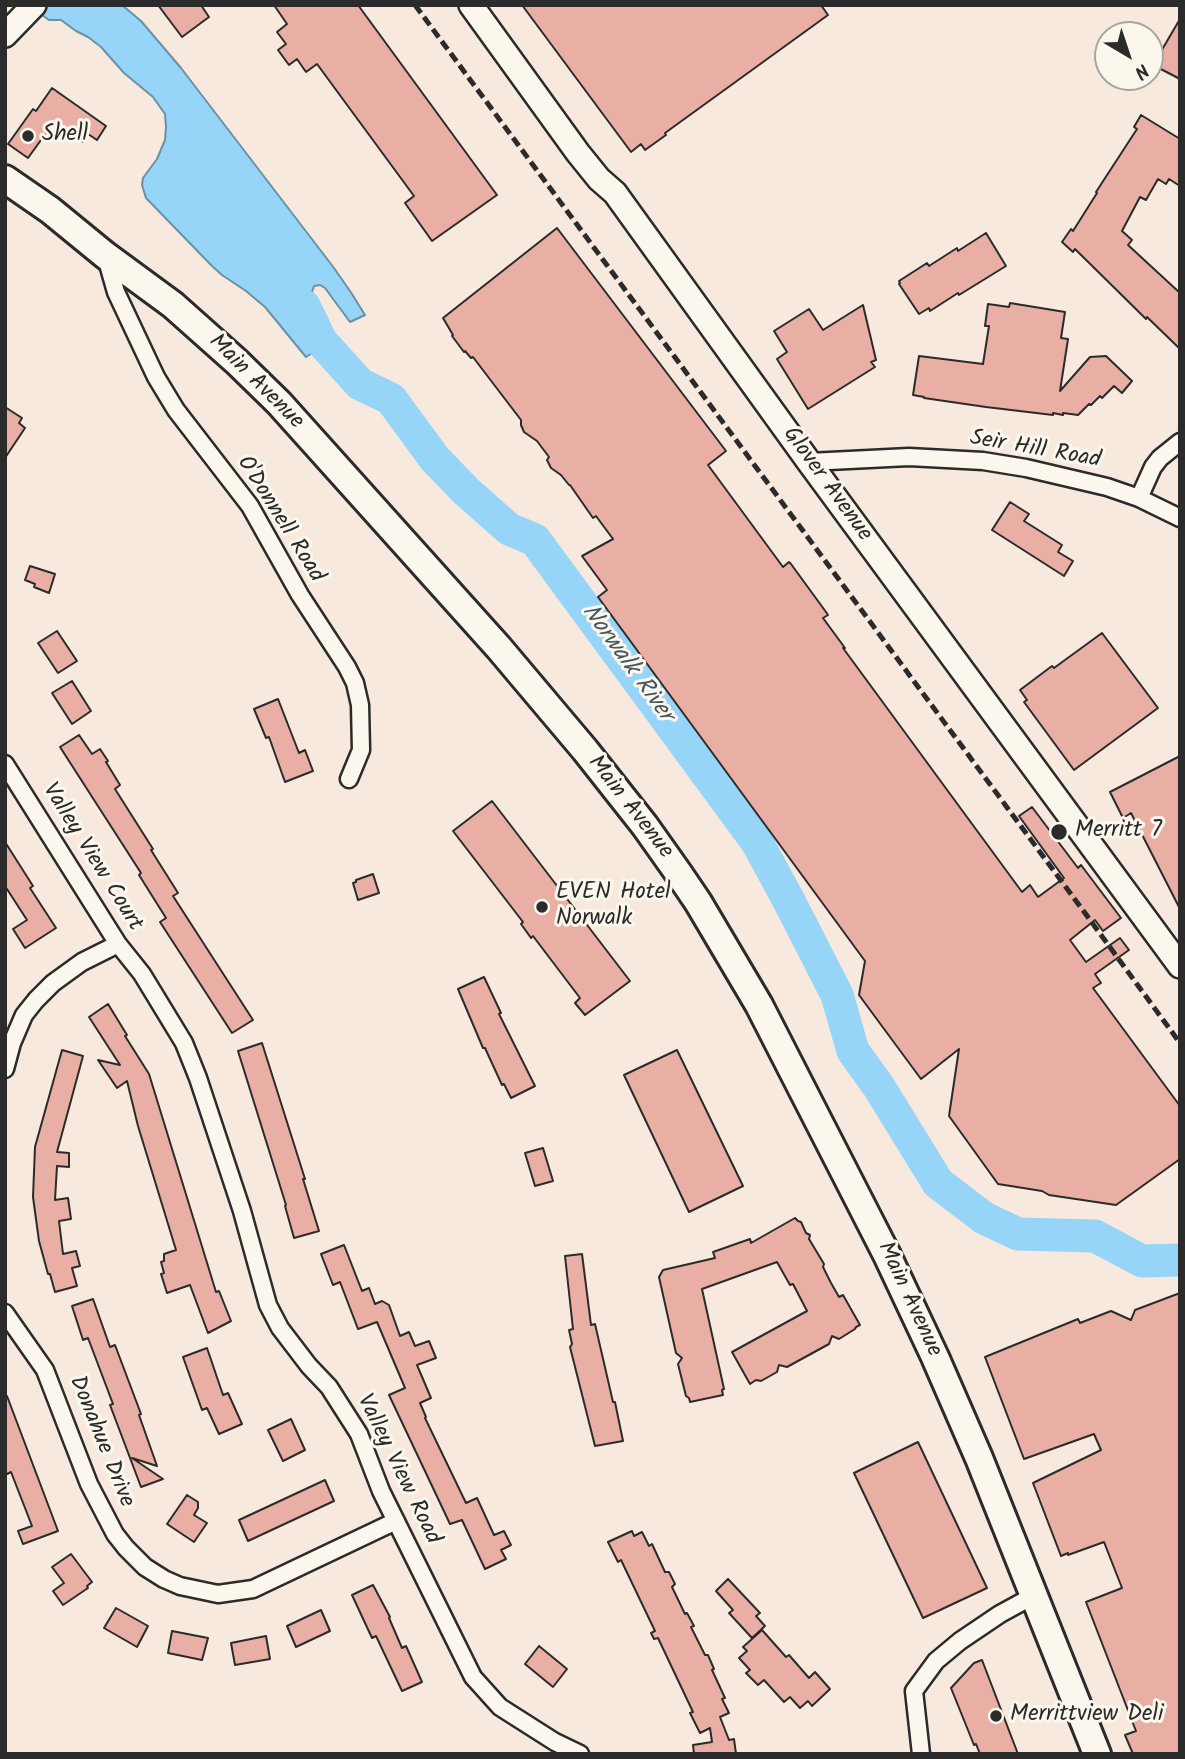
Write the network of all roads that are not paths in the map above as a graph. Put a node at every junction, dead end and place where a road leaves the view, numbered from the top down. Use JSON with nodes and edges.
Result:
{"nodes":[{"id":1,"x":34,"y":5,"type":"edge"},
{"id":2,"x":471,"y":5,"type":"edge"},
{"id":3,"x":6,"y":34,"type":"edge"},
{"id":4,"x":5,"y":179,"type":"edge"},
{"id":5,"x":105,"y":255,"type":"junction"},
{"id":6,"x":1180,"y":442,"type":"edge"},
{"id":7,"x":809,"y":462,"type":"junction"},
{"id":8,"x":1139,"y":498,"type":"junction"},
{"id":9,"x":1180,"y":518,"type":"edge"},
{"id":10,"x":5,"y":764,"type":"edge"},
{"id":11,"x":349,"y":779,"type":"dead end"},
{"id":12,"x":117,"y":944,"type":"junction"},
{"id":13,"x":1180,"y":966,"type":"edge"},
{"id":14,"x":142,"y":974,"type":"joint"},
{"id":15,"x":5,"y":1069,"type":"edge"},
{"id":16,"x":5,"y":1313,"type":"edge"},
{"id":17,"x":396,"y":1521,"type":"junction"},
{"id":18,"x":1033,"y":1596,"type":"junction"},
{"id":19,"x":580,"y":1754,"type":"edge"},
{"id":20,"x":920,"y":1754,"type":"edge"},
{"id":21,"x":1097,"y":1754,"type":"edge"}],
"edges":[{"from":1,"to":3,"type":"street"},
{"from":2,"to":7,"type":"street","name":"Glover Avenue"},
{"from":4,"to":5,"type":"main road","name":"Main Avenue"},
{"from":5,"to":11,"type":"street","name":"O'Donnell Road"},
{"from":5,"to":18,"type":"main road","name":"Main Avenue"},
{"from":6,"to":8,"type":"street"},
{"from":7,"to":8,"type":"street","name":"Seir Hill Road"},
{"from":7,"to":13,"type":"street","name":"Glover Avenue"},
{"from":8,"to":9,"type":"street","name":"Seir Hill Road"},
{"from":10,"to":12,"type":"street","name":"Valley View Court"},
{"from":12,"to":14,"type":"street","name":"Valley View Court"},
{"from":12,"to":15,"type":"street"},
{"from":14,"to":17,"type":"street","name":"Valley View Road"},
{"from":16,"to":17,"type":"street","name":"Donahue Drive"},
{"from":17,"to":19,"type":"street","name":"Valley View Road"},
{"from":18,"to":20,"type":"street"},
{"from":18,"to":21,"type":"main road","name":"Main Avenue"}]}
